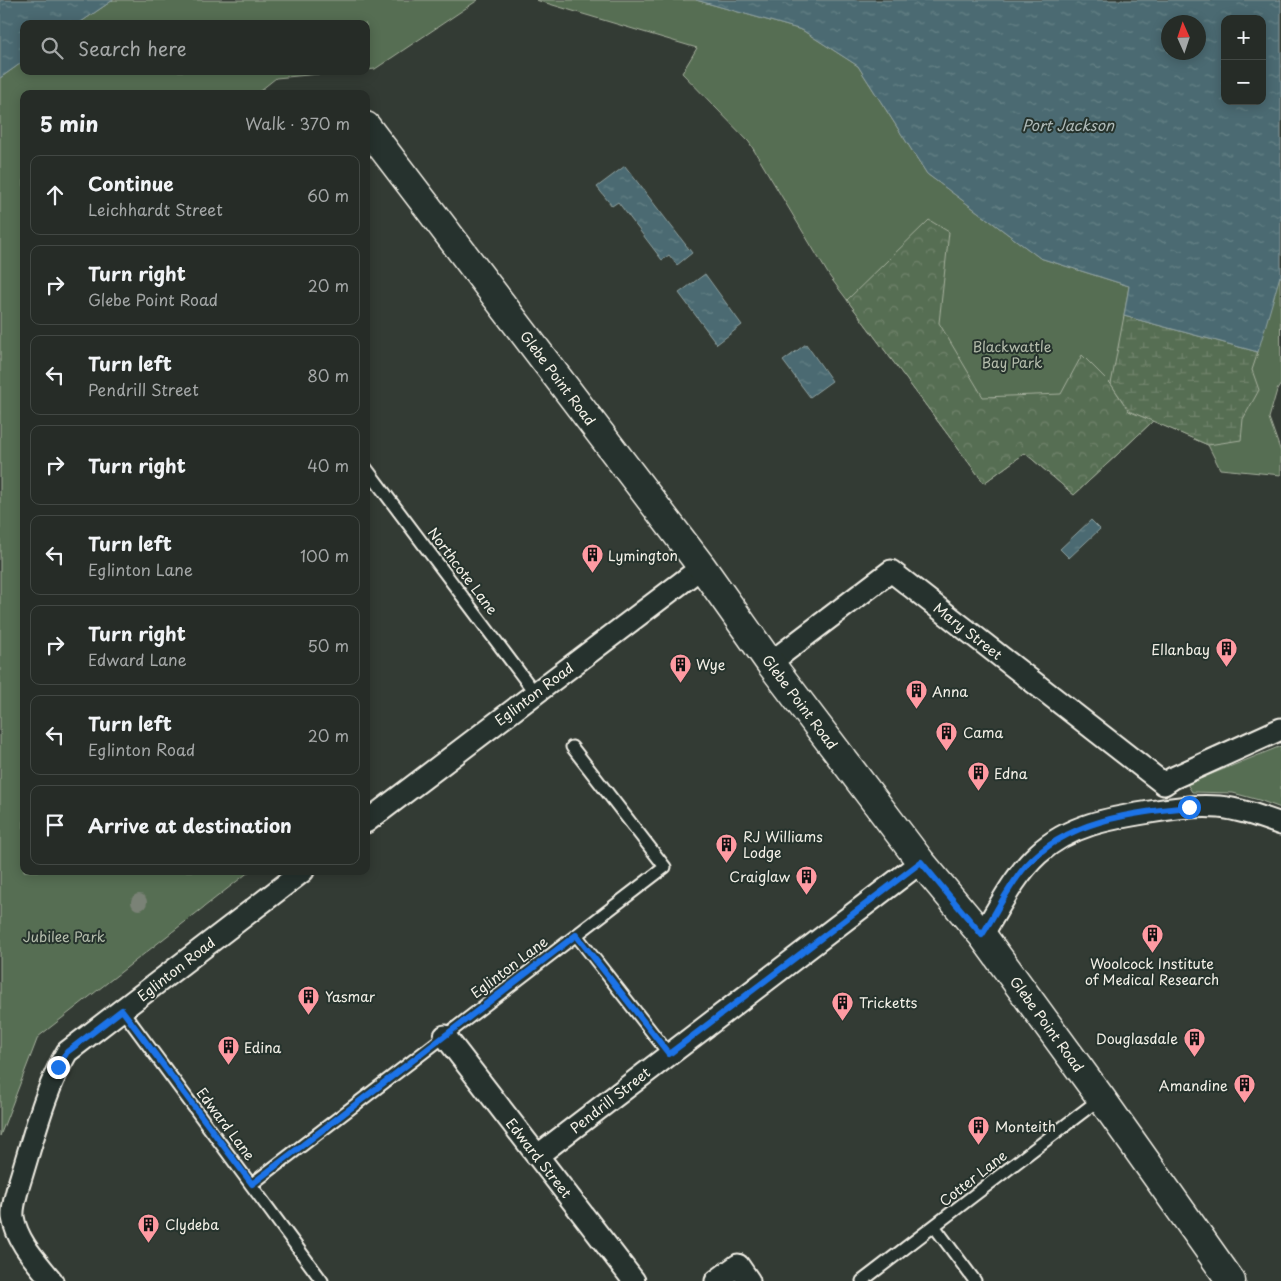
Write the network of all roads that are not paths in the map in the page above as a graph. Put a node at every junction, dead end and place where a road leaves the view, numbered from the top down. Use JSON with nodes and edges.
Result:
{"nodes":[{"id":1,"x":370,"y":131,"type":"edge"},
{"id":2,"x":370,"y":473,"type":"edge"},
{"id":3,"x":702,"y":567,"type":"junction"},
{"id":4,"x":770,"y":663,"type":"junction"},
{"id":5,"x":535,"y":693,"type":"junction"},
{"id":6,"x":1281,"y":729,"type":"edge"},
{"id":7,"x":572,"y":747,"type":"dead end"},
{"id":8,"x":1164,"y":784,"type":"junction"},
{"id":9,"x":1168,"y":809,"type":"junction"},
{"id":10,"x":370,"y":819,"type":"edge"},
{"id":11,"x":1281,"y":824,"type":"edge"},
{"id":12,"x":921,"y":862,"type":"junction"},
{"id":13,"x":298,"y":875,"type":"edge"},
{"id":14,"x":576,"y":935,"type":"junction"},
{"id":15,"x":982,"y":935,"type":"junction"},
{"id":16,"x":122,"y":1010,"type":"junction"},
{"id":17,"x":445,"y":1036,"type":"junction"},
{"id":18,"x":669,"y":1054,"type":"junction"},
{"id":19,"x":1101,"y":1098,"type":"junction"},
{"id":20,"x":537,"y":1156,"type":"junction"},
{"id":21,"x":252,"y":1184,"type":"junction"},
{"id":22,"x":934,"y":1226,"type":"junction"},
{"id":23,"x":743,"y":1273,"type":"edge"},
{"id":24,"x":52,"y":1281,"type":"edge"},
{"id":25,"x":322,"y":1281,"type":"edge"},
{"id":26,"x":634,"y":1281,"type":"edge"},
{"id":27,"x":716,"y":1281,"type":"edge"},
{"id":28,"x":862,"y":1281,"type":"edge"},
{"id":29,"x":975,"y":1281,"type":"edge"},
{"id":30,"x":1231,"y":1281,"type":"edge"}],
"edges":[{"from":1,"to":3,"type":"street","name":"Glebe Point Road"},
{"from":2,"to":5,"type":"lane","name":"Northcote Lane"},
{"from":3,"to":4,"type":"street","name":"Glebe Point Road"},
{"from":3,"to":5,"type":"street","name":"Eglinton Road"},
{"from":4,"to":8,"type":"street","name":"Mary Street"},
{"from":4,"to":12,"type":"street","name":"Glebe Point Road"},
{"from":5,"to":10,"type":"street","name":"Eglinton Road"},
{"from":6,"to":8,"type":"street"},
{"from":7,"to":14,"type":"lane","name":"Eglinton Lane"},
{"from":8,"to":9,"type":"street"},
{"from":9,"to":11,"type":"street"},
{"from":9,"to":15,"type":"street"},
{"from":12,"to":15,"type":"street","name":"Glebe Point Road"},
{"from":12,"to":18,"type":"street","name":"Pendrill Street"},
{"from":13,"to":16,"type":"street","name":"Eglinton Road"},
{"from":14,"to":17,"type":"lane","name":"Eglinton Lane"},
{"from":14,"to":18,"type":"lane"},
{"from":15,"to":19,"type":"street","name":"Glebe Point Road"},
{"from":16,"to":21,"type":"lane","name":"Edward Lane"},
{"from":16,"to":24,"type":"street","name":"Eglinton Road"},
{"from":17,"to":20,"type":"street","name":"Edward Street"},
{"from":17,"to":21,"type":"lane","name":"Eglinton Lane"},
{"from":18,"to":20,"type":"street","name":"Pendrill Street"},
{"from":19,"to":22,"type":"lane","name":"Cotter Lane"},
{"from":19,"to":30,"type":"street","name":"Glebe Point Road"},
{"from":20,"to":26,"type":"street","name":"Edward Street"},
{"from":21,"to":25,"type":"lane","name":"Edward Lane"},
{"from":22,"to":28,"type":"lane","name":"Cotter Lane"},
{"from":22,"to":29,"type":"lane"},
{"from":23,"to":27,"type":"street"}]}
